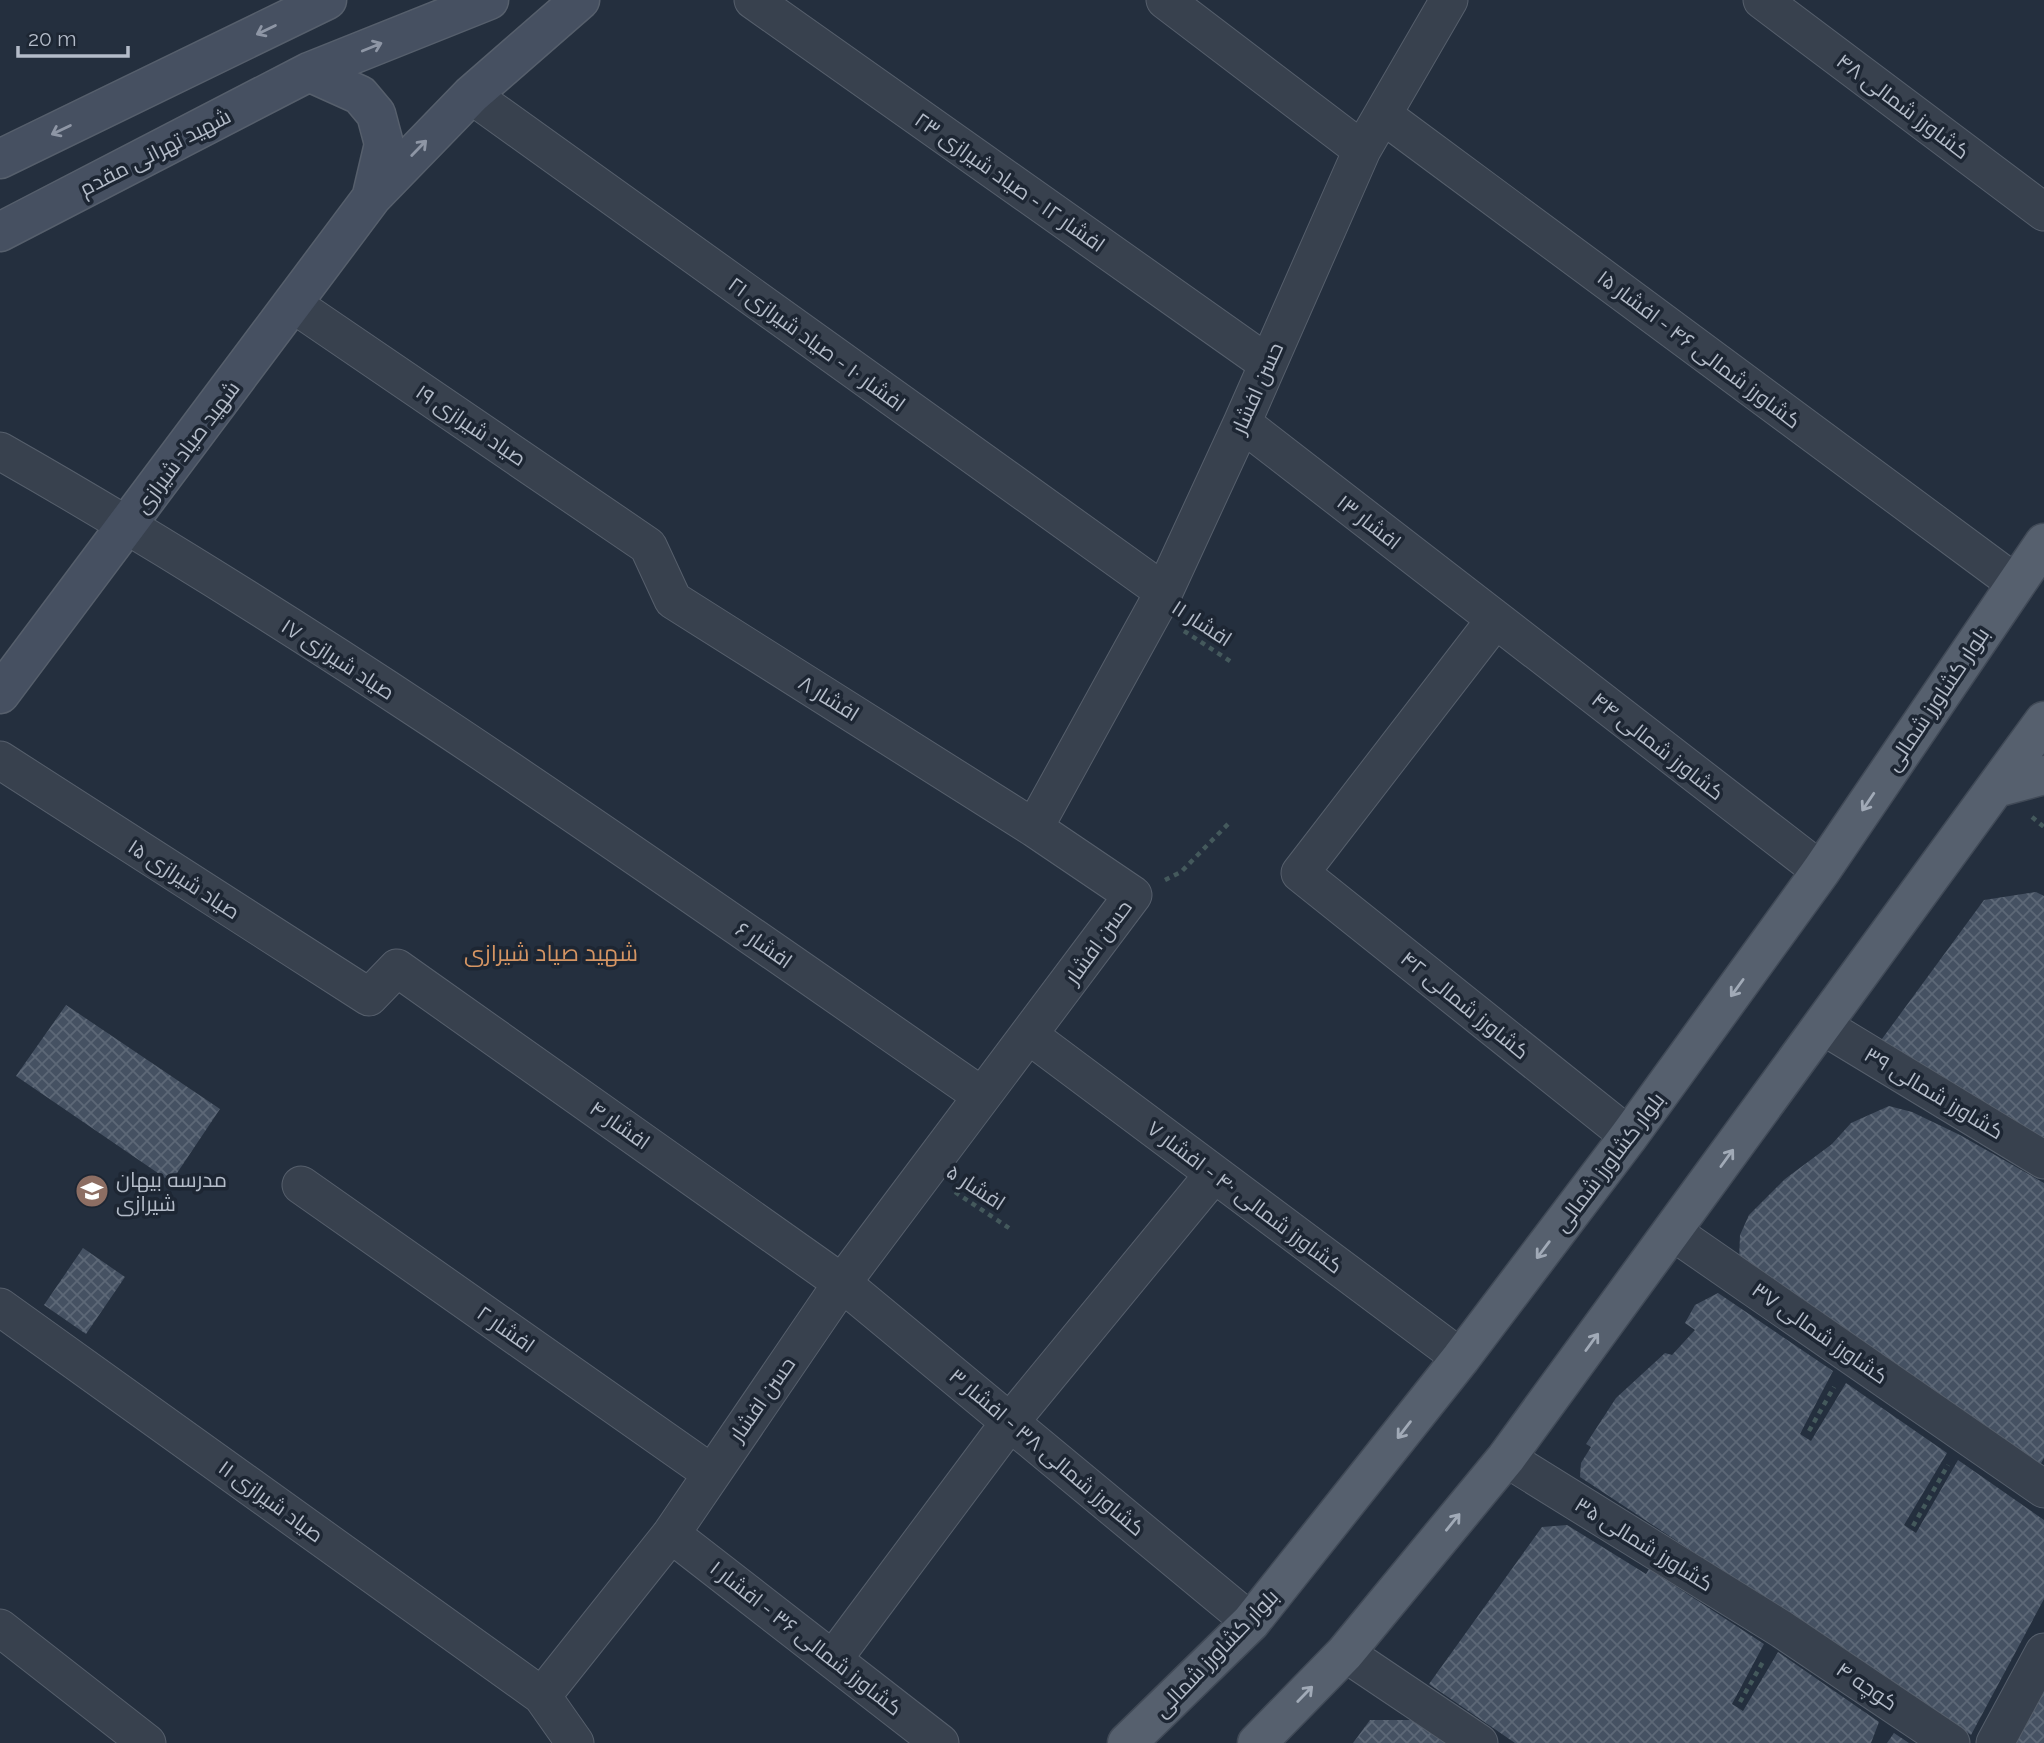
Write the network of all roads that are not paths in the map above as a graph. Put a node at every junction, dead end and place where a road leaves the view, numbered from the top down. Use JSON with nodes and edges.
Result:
{"nodes":[{"id":1,"x":327,"y":0,"type":"edge"},
{"id":2,"x":489,"y":0,"type":"edge"},
{"id":3,"x":580,"y":0,"type":"edge"},
{"id":4,"x":753,"y":0,"type":"edge"},
{"id":5,"x":1165,"y":0,"type":"edge"},
{"id":6,"x":1449,"y":0,"type":"edge"},
{"id":7,"x":1762,"y":0,"type":"edge"},
{"id":8,"x":309,"y":72,"type":"junction"},
{"id":9,"x":471,"y":95,"type":"junction"},
{"id":10,"x":1383,"y":115,"type":"junction"},
{"id":11,"x":1362,"y":150,"type":"junction"},
{"id":12,"x":0,"y":159,"type":"edge"},
{"id":13,"x":372,"y":197,"type":"junction"},
{"id":14,"x":2044,"y":212,"type":"edge"},
{"id":15,"x":0,"y":232,"type":"edge"},
{"id":16,"x":293,"y":304,"type":"junction"},
{"id":17,"x":1268,"y":365,"type":"junction"},
{"id":18,"x":1242,"y":423,"type":"junction"},
{"id":19,"x":0,"y":451,"type":"edge"},
{"id":20,"x":130,"y":525,"type":"junction"},
{"id":21,"x":2044,"y":543,"type":"edge"},
{"id":22,"x":648,"y":546,"type":"joint"},
{"id":23,"x":2015,"y":583,"type":"junction"},
{"id":24,"x":1158,"y":601,"type":"junction"},
{"id":25,"x":1495,"y":621,"type":"junction"},
{"id":26,"x":0,"y":694,"type":"edge"},
{"id":27,"x":2044,"y":721,"type":"edge"},
{"id":28,"x":0,"y":760,"type":"edge"},
{"id":29,"x":2044,"y":775,"type":"edge"},
{"id":30,"x":1996,"y":788,"type":"junction"},
{"id":31,"x":546,"y":793,"type":"joint"},
{"id":32,"x":1034,"y":828,"type":"junction"},
{"id":33,"x":1821,"y":871,"type":"junction"},
{"id":34,"x":397,"y":968,"type":"joint"},
{"id":35,"x":1823,"y":1026,"type":"junction"},
{"id":36,"x":1030,"y":1036,"type":"junction"},
{"id":37,"x":982,"y":1097,"type":"junction"},
{"id":38,"x":1629,"y":1136,"type":"junction"},
{"id":39,"x":2044,"y":1160,"type":"edge"},
{"id":40,"x":1214,"y":1174,"type":"junction"},
{"id":41,"x":301,"y":1185,"type":"dead end"},
{"id":42,"x":1673,"y":1232,"type":"junction"},
{"id":43,"x":842,"y":1283,"type":"junction"},
{"id":44,"x":0,"y":1307,"type":"edge"},
{"id":45,"x":1461,"y":1358,"type":"junction"},
{"id":46,"x":1010,"y":1422,"type":"junction"},
{"id":47,"x":1506,"y":1458,"type":"junction"},
{"id":48,"x":711,"y":1473,"type":"junction"},
{"id":49,"x":2044,"y":1489,"type":"edge"},
{"id":50,"x":671,"y":1534,"type":"junction"},
{"id":51,"x":1251,"y":1622,"type":"junction"},
{"id":52,"x":0,"y":1628,"type":"edge"},
{"id":53,"x":1783,"y":1630,"type":"joint"},
{"id":54,"x":2044,"y":1652,"type":"edge"},
{"id":55,"x":1345,"y":1653,"type":"junction"},
{"id":56,"x":834,"y":1658,"type":"junction"},
{"id":57,"x":542,"y":1696,"type":"junction"},
{"id":58,"x":147,"y":1743,"type":"edge"},
{"id":59,"x":575,"y":1743,"type":"edge"},
{"id":60,"x":940,"y":1743,"type":"edge"},
{"id":61,"x":1128,"y":1743,"type":"edge"},
{"id":62,"x":1257,"y":1743,"type":"edge"},
{"id":63,"x":1479,"y":1743,"type":"edge"},
{"id":64,"x":1951,"y":1743,"type":"edge"},
{"id":65,"x":1995,"y":1743,"type":"edge"}],
"edges":[{"from":1,"to":12,"type":"street","one_way":true},
{"from":8,"to":2,"type":"street","one_way":true},
{"from":3,"to":9,"type":"street","name":"شهید صیاد شیرازی"},
{"from":4,"to":17,"type":"street","name":"افشار ۱۲ - صیاد شیرازی ۲۳"},
{"from":5,"to":11,"type":"street"},
{"from":6,"to":10,"type":"street","name":"حسن افشار"},
{"from":7,"to":14,"type":"street","name":"کشاورز شمالی ۴۸"},
{"from":8,"to":13,"type":"street"},
{"from":8,"to":15,"type":"street","name":"شهید تهرانی مقدم"},
{"from":13,"to":9,"type":"street","name":"شهید صیاد شیرازی","one_way":true},
{"from":9,"to":24,"type":"street","name":"افشار ۱۰ - صیاد شیرازی ۲۱"},
{"from":10,"to":11,"type":"street","name":"حسن افشار"},
{"from":10,"to":23,"type":"street","name":"کشاورز شمالی ۴۶ - افشار ۱۵"},
{"from":11,"to":17,"type":"street","name":"حسن افشار"},
{"from":13,"to":16,"type":"street","name":"شهید صیاد شیرازی"},
{"from":16,"to":20,"type":"street","name":"شهید صیاد شیرازی"},
{"from":16,"to":22,"type":"street","name":"صیاد شیرازی ۱۹"},
{"from":17,"to":18,"type":"street","name":"حسن افشار"},
{"from":18,"to":24,"type":"street","name":"حسن افشار"},
{"from":18,"to":25,"type":"street","name":"افشار ۱۳"},
{"from":19,"to":20,"type":"street","name":"صیاد شیرازی ۱۷"},
{"from":20,"to":26,"type":"street","name":"شهید صیاد شیرازی"},
{"from":20,"to":31,"type":"street","name":"صیاد شیرازی ۱۷"},
{"from":21,"to":23,"type":"main road","name":"بلوار کشاورز شمالی"},
{"from":22,"to":32,"type":"street","name":"افشار ۸"},
{"from":23,"to":33,"type":"main road","name":"بلوار کشاورز شمالی","one_way":true},
{"from":24,"to":32,"type":"street","name":"حسن افشار"},
{"from":25,"to":33,"type":"street","name":"کشاورز شمالی ۴۴"},
{"from":25,"to":38,"type":"street","name":"کشاورز شمالی ۴۲"},
{"from":27,"to":30,"type":"main road"},
{"from":28,"to":34,"type":"street","name":"صیاد شیرازی ۱۵"},
{"from":29,"to":30,"type":"main road"},
{"from":30,"to":35,"type":"main road"},
{"from":31,"to":37,"type":"street","name":"افشار ۶"},
{"from":32,"to":36,"type":"street","name":"حسن افشار"},
{"from":33,"to":38,"type":"main road","name":"بلوار کشاورز شمالی","one_way":true},
{"from":34,"to":43,"type":"street","name":"افشار ۴"},
{"from":35,"to":39,"type":"street","name":"کشاورز شمالی ۳۹"},
{"from":42,"to":35,"type":"main road","one_way":true},
{"from":36,"to":37,"type":"street","name":"حسن افشار"},
{"from":36,"to":40,"type":"street","name":"کشاورز شمالی ۴۰ - افشار ۷"},
{"from":37,"to":43,"type":"street","name":"حسن افشار"},
{"from":38,"to":45,"type":"main road","name":"بلوار کشاورز شمالی","one_way":true},
{"from":40,"to":45,"type":"street","name":"کشاورز شمالی ۴۰ - افشار ۷"},
{"from":40,"to":46,"type":"street"},
{"from":41,"to":48,"type":"street","name":"افشار ۲"},
{"from":47,"to":42,"type":"main road","one_way":true},
{"from":42,"to":49,"type":"street","name":"کشاورز شمالی ۳۷"},
{"from":43,"to":46,"type":"street","name":"کشاورز شمالی ۳۸ - افشار ۳"},
{"from":43,"to":48,"type":"street","name":"حسن افشار"},
{"from":44,"to":57,"type":"street","name":"صیاد شیرازی ۱۱"},
{"from":45,"to":51,"type":"main road","name":"بلوار کشاورز شمالی","one_way":true},
{"from":46,"to":51,"type":"street","name":"کشاورز شمالی ۳۸ - افشار ۳"},
{"from":46,"to":56,"type":"street"},
{"from":47,"to":53,"type":"street","name":"کشاورز شمالی ۳۵"},
{"from":55,"to":47,"type":"main road","one_way":true},
{"from":48,"to":50,"type":"street","name":"حسن افشار"},
{"from":50,"to":56,"type":"street","name":"کشاورز شمالی ۳۶ - افشار ۱"},
{"from":50,"to":57,"type":"street","name":"حسن افشار"},
{"from":51,"to":61,"type":"main road","name":"بلوار کشاورز شمالی"},
{"from":52,"to":58,"type":"street"},
{"from":53,"to":64,"type":"street","name":"کوچه ۴"},
{"from":54,"to":65,"type":"street"},
{"from":62,"to":55,"type":"main road","one_way":true},
{"from":55,"to":63,"type":"street"},
{"from":56,"to":60,"type":"street","name":"کشاورز شمالی ۳۶ - افشار ۱"},
{"from":57,"to":59,"type":"street","name":"صیاد شیرازی ۱۱"}]}
